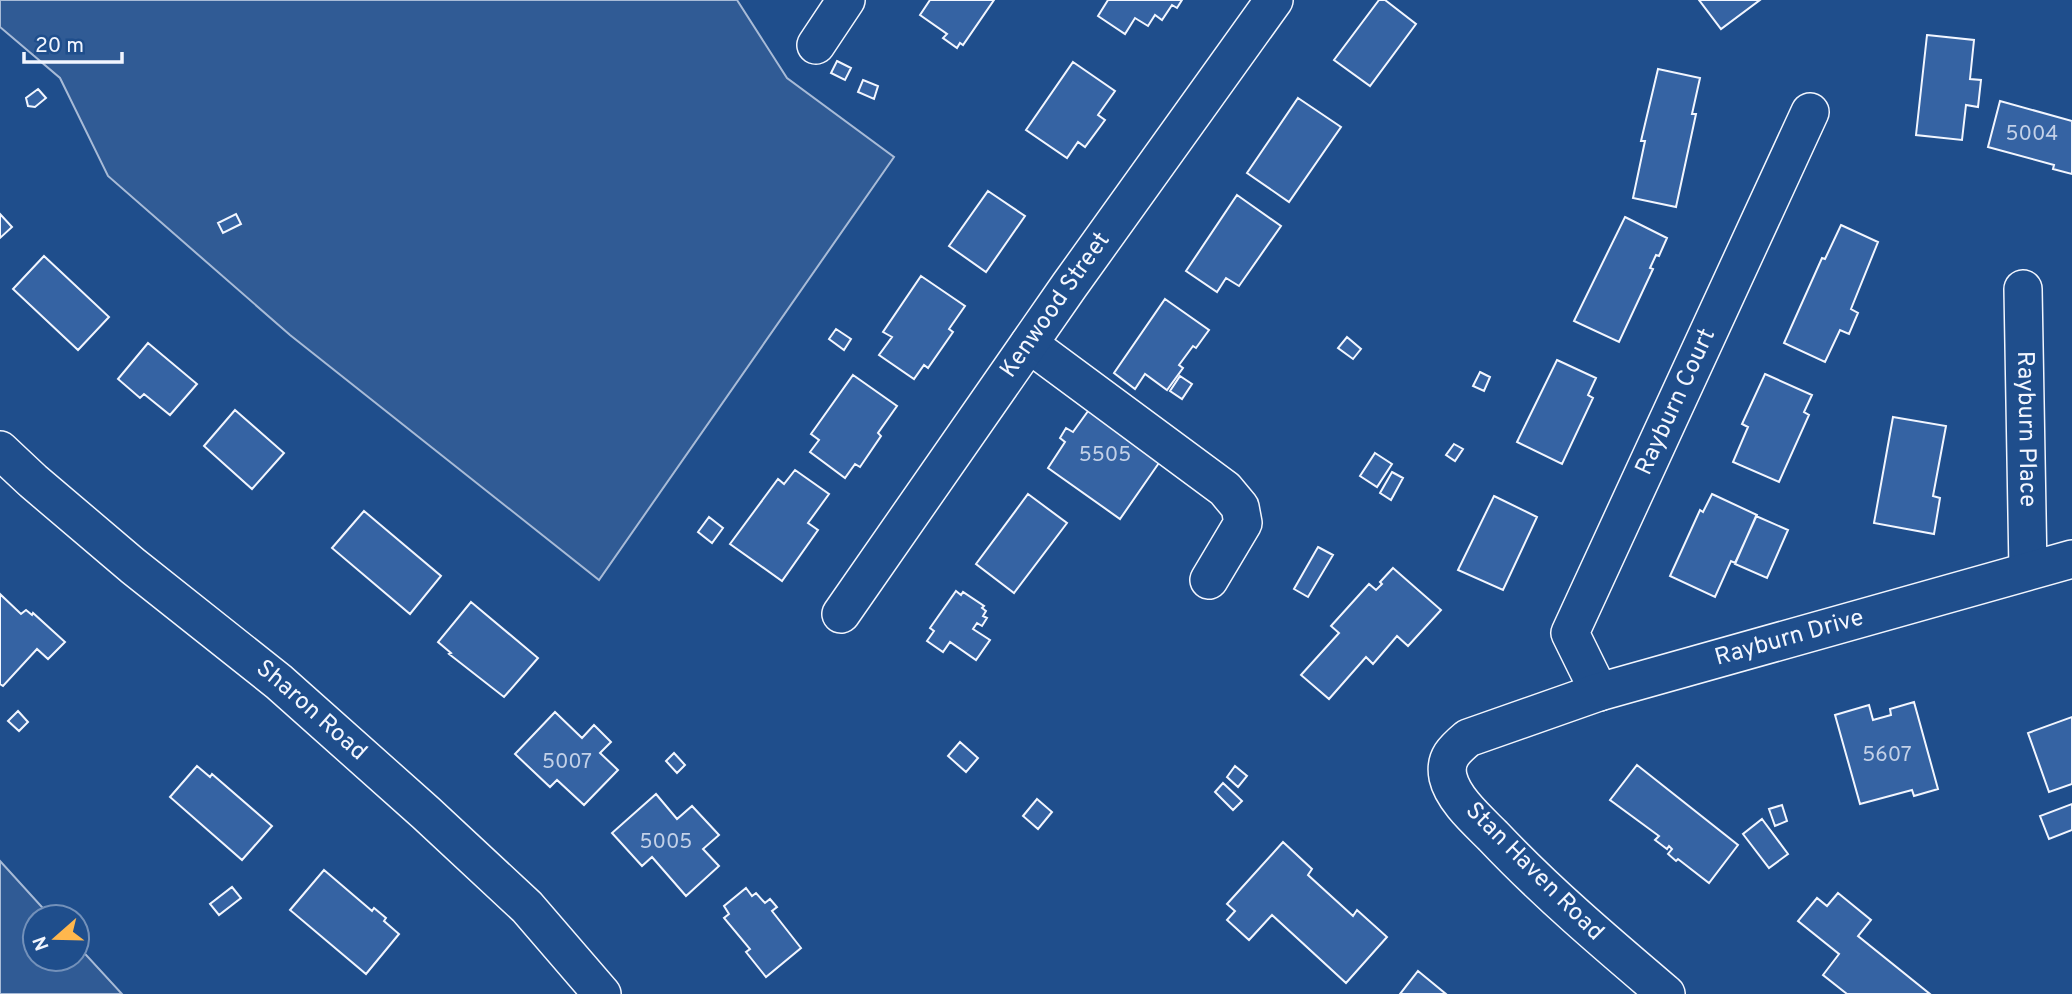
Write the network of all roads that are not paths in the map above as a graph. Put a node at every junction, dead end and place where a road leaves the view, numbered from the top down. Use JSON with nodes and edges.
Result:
{"nodes":[{"id":1,"x":846,"y":0,"type":"edge"},
{"id":2,"x":1274,"y":0,"type":"edge"},
{"id":3,"x":816,"y":45,"type":"dead end"},
{"id":4,"x":1810,"y":112,"type":"dead end"},
{"id":5,"x":2023,"y":289,"type":"dead end"},
{"id":6,"x":1029,"y":344,"type":"junction"},
{"id":7,"x":0,"y":450,"type":"edge"},
{"id":8,"x":2072,"y":559,"type":"edge"},
{"id":9,"x":2028,"y":570,"type":"junction"},
{"id":10,"x":1209,"y":580,"type":"dead end"},
{"id":11,"x":841,"y":614,"type":"dead end"},
{"id":12,"x":1599,"y":692,"type":"junction"},
{"id":13,"x":1509,"y":722,"type":"joint"},
{"id":14,"x":602,"y":994,"type":"edge"},
{"id":15,"x":1666,"y":994,"type":"edge"}],
"edges":[{"from":1,"to":3,"type":"street"},
{"from":2,"to":6,"type":"street","name":"Kenwood Street"},
{"from":4,"to":12,"type":"street","name":"Rayburn Court"},
{"from":5,"to":9,"type":"street","name":"Rayburn Place"},
{"from":6,"to":10,"type":"street"},
{"from":6,"to":11,"type":"street","name":"Kenwood Street"},
{"from":7,"to":14,"type":"street","name":"Sharon Road"},
{"from":8,"to":9,"type":"street","name":"Rayburn Drive"},
{"from":9,"to":12,"type":"street","name":"Rayburn Drive"},
{"from":12,"to":13,"type":"street","name":"Rayburn Drive"},
{"from":13,"to":15,"type":"street","name":"Stan Haven Road"}]}
